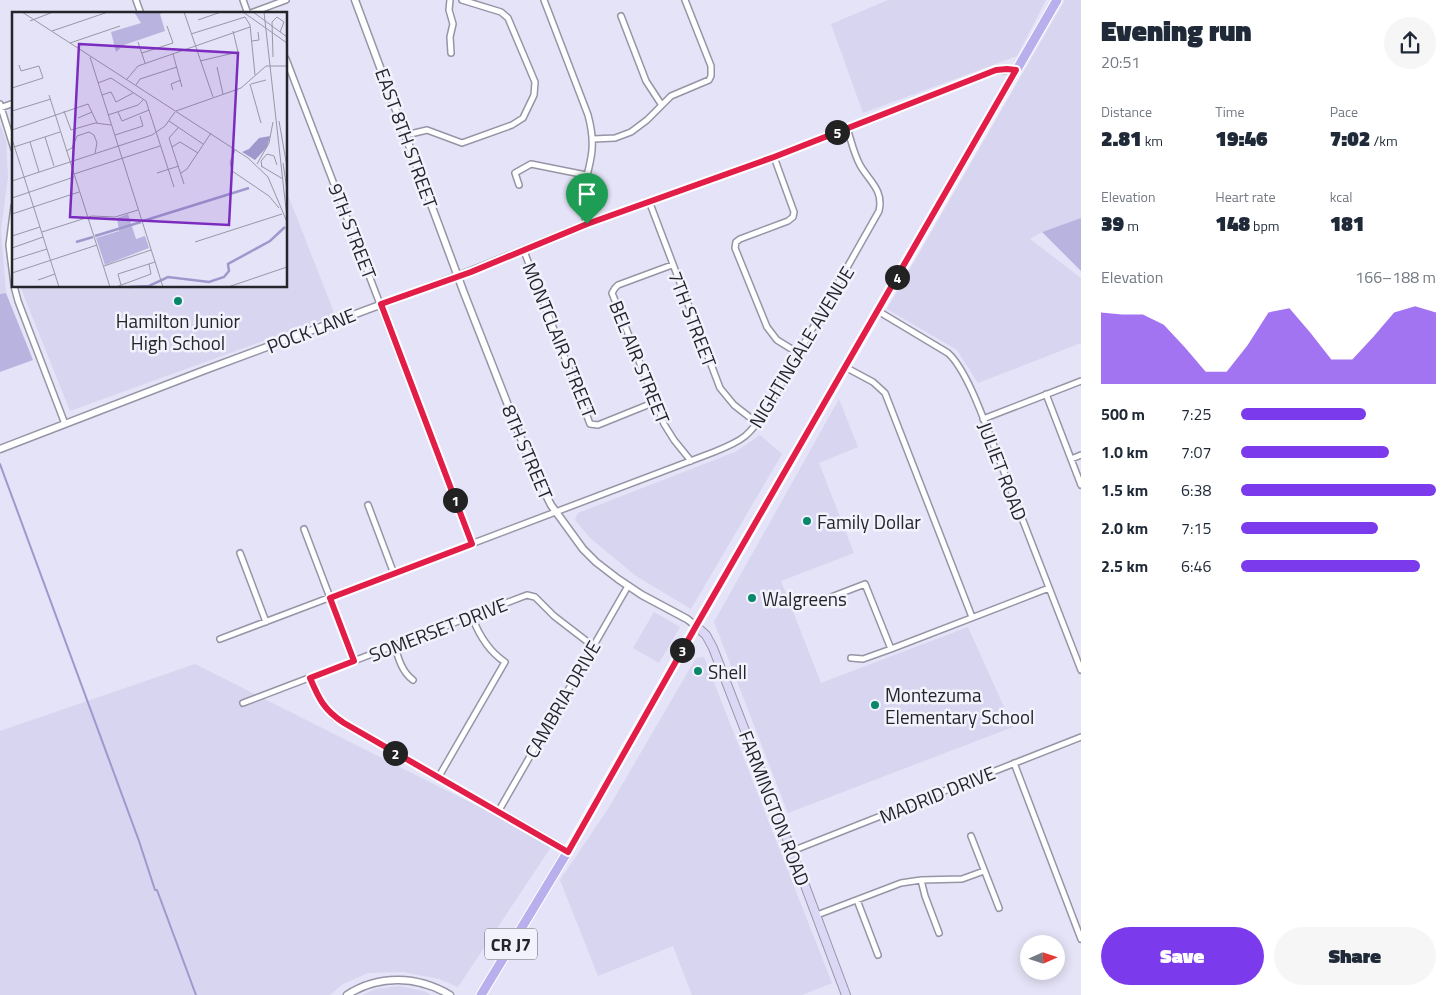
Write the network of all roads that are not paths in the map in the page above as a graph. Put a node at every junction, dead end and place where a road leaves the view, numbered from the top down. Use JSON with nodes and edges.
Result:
{"nodes":[{"id":1,"x":136,"y":0,"type":"edge"},
{"id":2,"x":243,"y":0,"type":"edge"},
{"id":3,"x":286,"y":0,"type":"edge"},
{"id":4,"x":355,"y":0,"type":"edge"},
{"id":5,"x":450,"y":0,"type":"edge"},
{"id":6,"x":462,"y":0,"type":"edge"},
{"id":7,"x":544,"y":0,"type":"edge"},
{"id":8,"x":686,"y":0,"type":"edge"},
{"id":9,"x":1057,"y":0,"type":"edge"},
{"id":10,"x":268,"y":7,"type":"junction"},
{"id":11,"x":140,"y":12,"type":"edge"},
{"id":12,"x":247,"y":12,"type":"edge"},
{"id":13,"x":254,"y":12,"type":"edge"},
{"id":14,"x":269,"y":12,"type":"edge"},
{"id":15,"x":621,"y":16,"type":"dead end"},
{"id":16,"x":451,"y":53,"type":"dead end"},
{"id":17,"x":288,"y":64,"type":"edge"},
{"id":18,"x":1016,"y":70,"type":"junction"},
{"id":19,"x":661,"y":104,"type":"junction"},
{"id":20,"x":1,"y":107,"type":"edge"},
{"id":21,"x":847,"y":128,"type":"junction"},
{"id":22,"x":406,"y":135,"type":"junction"},
{"id":23,"x":592,"y":139,"type":"junction"},
{"id":24,"x":12,"y":143,"type":"edge"},
{"id":25,"x":774,"y":157,"type":"junction"},
{"id":26,"x":586,"y":176,"type":"junction"},
{"id":27,"x":519,"y":185,"type":"dead end"},
{"id":28,"x":648,"y":202,"type":"junction"},
{"id":29,"x":12,"y":222,"type":"edge"},
{"id":30,"x":587,"y":224,"type":"junction"},
{"id":31,"x":524,"y":251,"type":"junction"},
{"id":32,"x":672,"y":266,"type":"junction"},
{"id":33,"x":12,"y":270,"type":"edge"},
{"id":34,"x":458,"y":276,"type":"junction"},
{"id":35,"x":15,"y":288,"type":"edge"},
{"id":36,"x":381,"y":304,"type":"junction"},
{"id":37,"x":878,"y":311,"type":"junction"},
{"id":38,"x":798,"y":353,"type":"junction"},
{"id":39,"x":845,"y":367,"type":"junction"},
{"id":40,"x":1081,"y":381,"type":"edge"},
{"id":41,"x":1046,"y":394,"type":"junction"},
{"id":42,"x":655,"y":402,"type":"junction"},
{"id":43,"x":983,"y":419,"type":"junction"},
{"id":44,"x":757,"y":423,"type":"junction"},
{"id":45,"x":65,"y":424,"type":"junction"},
{"id":46,"x":0,"y":449,"type":"edge"},
{"id":47,"x":1081,"y":454,"type":"edge"},
{"id":48,"x":1071,"y":459,"type":"junction"},
{"id":49,"x":691,"y":461,"type":"junction"},
{"id":50,"x":1081,"y":485,"type":"edge"},
{"id":51,"x":368,"y":505,"type":"dead end"},
{"id":52,"x":556,"y":512,"type":"junction"},
{"id":53,"x":304,"y":529,"type":"dead end"},
{"id":54,"x":472,"y":544,"type":"junction"},
{"id":55,"x":240,"y":553,"type":"dead end"},
{"id":56,"x":394,"y":574,"type":"junction"},
{"id":57,"x":628,"y":586,"type":"junction"},
{"id":58,"x":1049,"y":588,"type":"junction"},
{"id":59,"x":330,"y":598,"type":"junction"},
{"id":60,"x":826,"y":599,"type":"dead end"},
{"id":61,"x":472,"y":616,"type":"junction"},
{"id":62,"x":972,"y":617,"type":"junction"},
{"id":63,"x":266,"y":622,"type":"junction"},
{"id":64,"x":696,"y":626,"type":"junction"},
{"id":65,"x":220,"y":639,"type":"dead end"},
{"id":66,"x":395,"y":646,"type":"junction"},
{"id":67,"x":593,"y":646,"type":"junction"},
{"id":68,"x":891,"y":650,"type":"junction"},
{"id":69,"x":851,"y":658,"type":"dead end"},
{"id":70,"x":354,"y":661,"type":"junction"},
{"id":71,"x":1081,"y":670,"type":"edge"},
{"id":72,"x":310,"y":678,"type":"junction"},
{"id":73,"x":413,"y":680,"type":"dead end"},
{"id":74,"x":242,"y":703,"type":"dead end"},
{"id":75,"x":1081,"y":737,"type":"edge"},
{"id":76,"x":1014,"y":763,"type":"junction"},
{"id":77,"x":438,"y":778,"type":"junction"},
{"id":78,"x":498,"y":812,"type":"junction"},
{"id":79,"x":971,"y":836,"type":"dead end"},
{"id":80,"x":792,"y":851,"type":"junction"},
{"id":81,"x":568,"y":852,"type":"junction"},
{"id":82,"x":984,"y":871,"type":"junction"},
{"id":83,"x":921,"y":880,"type":"junction"},
{"id":84,"x":857,"y":900,"type":"junction"},
{"id":85,"x":999,"y":908,"type":"dead end"},
{"id":86,"x":817,"y":915,"type":"junction"},
{"id":87,"x":1079,"y":925,"type":"edge"},
{"id":88,"x":939,"y":933,"type":"dead end"},
{"id":89,"x":1081,"y":939,"type":"edge"},
{"id":90,"x":878,"y":955,"type":"dead end"},
{"id":91,"x":347,"y":995,"type":"edge"},
{"id":92,"x":450,"y":995,"type":"edge"},
{"id":93,"x":481,"y":995,"type":"edge"},
{"id":94,"x":846,"y":995,"type":"edge"}],
"edges":[{"from":1,"to":11,"type":"street"},
{"from":2,"to":12,"type":"street"},
{"from":3,"to":10,"type":"street"},
{"from":4,"to":22,"type":"street","name":"EAST 8TH STREET"},
{"from":5,"to":16,"type":"street"},
{"from":6,"to":22,"type":"street"},
{"from":7,"to":23,"type":"street"},
{"from":8,"to":19,"type":"street"},
{"from":9,"to":18,"type":"main road","number":"CR J7"},
{"from":10,"to":13,"type":"street"},
{"from":10,"to":14,"type":"street"},
{"from":15,"to":19,"type":"street"},
{"from":17,"to":36,"type":"street","name":"9TH STREET"},
{"from":18,"to":21,"type":"street","name":"POCK LANE"},
{"from":18,"to":37,"type":"main road","number":"CR J7"},
{"from":19,"to":23,"type":"street"},
{"from":20,"to":24,"type":"street"},
{"from":21,"to":25,"type":"street","name":"POCK LANE"},
{"from":21,"to":38,"type":"street","name":"NIGHTINGALE AVENUE"},
{"from":22,"to":34,"type":"street","name":"EAST 8TH STREET"},
{"from":23,"to":26,"type":"street"},
{"from":25,"to":28,"type":"street","name":"POCK LANE"},
{"from":25,"to":38,"type":"street"},
{"from":26,"to":27,"type":"street"},
{"from":26,"to":30,"type":"street"},
{"from":28,"to":30,"type":"street","name":"POCK LANE"},
{"from":28,"to":32,"type":"street","name":"7TH STREET"},
{"from":29,"to":33,"type":"street"},
{"from":30,"to":31,"type":"street","name":"POCK LANE"},
{"from":31,"to":34,"type":"street","name":"POCK LANE"},
{"from":31,"to":42,"type":"street","name":"MONTCLAIR STREET"},
{"from":32,"to":42,"type":"street","name":"BEL AIR STREET"},
{"from":32,"to":44,"type":"street","name":"7TH STREET"},
{"from":34,"to":36,"type":"street","name":"POCK LANE"},
{"from":34,"to":52,"type":"street","name":"8TH STREET"},
{"from":35,"to":45,"type":"street"},
{"from":36,"to":45,"type":"street","name":"POCK LANE"},
{"from":36,"to":54,"type":"street","name":"9TH STREET"},
{"from":37,"to":39,"type":"main road","number":"CR J7"},
{"from":37,"to":43,"type":"street","name":"JULIET ROAD"},
{"from":38,"to":44,"type":"street","name":"NIGHTINGALE AVENUE"},
{"from":39,"to":62,"type":"street"},
{"from":39,"to":64,"type":"main road","number":"CR J7"},
{"from":40,"to":41,"type":"street"},
{"from":41,"to":43,"type":"street"},
{"from":41,"to":48,"type":"street"},
{"from":42,"to":49,"type":"street","name":"BEL AIR STREET"},
{"from":43,"to":58,"type":"street","name":"JULIET ROAD"},
{"from":44,"to":49,"type":"street","name":"NIGHTINGALE AVENUE"},
{"from":45,"to":46,"type":"street","name":"POCK LANE"},
{"from":47,"to":48,"type":"street"},
{"from":48,"to":50,"type":"street"},
{"from":49,"to":52,"type":"street","name":"NIGHTINGALE AVENUE"},
{"from":51,"to":56,"type":"street"},
{"from":52,"to":54,"type":"street","name":"NIGHTINGALE AVENUE"},
{"from":52,"to":57,"type":"street","name":"8TH STREET"},
{"from":53,"to":59,"type":"street"},
{"from":54,"to":56,"type":"street","name":"NIGHTINGALE AVENUE"},
{"from":55,"to":63,"type":"street"},
{"from":56,"to":59,"type":"street","name":"NIGHTINGALE AVENUE"},
{"from":57,"to":64,"type":"street","name":"8TH STREET"},
{"from":57,"to":67,"type":"street","name":"CAMBRIA DRIVE"},
{"from":58,"to":62,"type":"street"},
{"from":58,"to":71,"type":"street","name":"JULIET ROAD"},
{"from":59,"to":63,"type":"street","name":"NIGHTINGALE AVENUE"},
{"from":59,"to":70,"type":"street"},
{"from":60,"to":68,"type":"street"},
{"from":61,"to":66,"type":"street","name":"SOMERSET DRIVE"},
{"from":61,"to":67,"type":"street","name":"SOMERSET DRIVE"},
{"from":61,"to":77,"type":"street"},
{"from":62,"to":68,"type":"street"},
{"from":63,"to":65,"type":"street","name":"NIGHTINGALE AVENUE"},
{"from":64,"to":80,"type":"main road","name":"FARMINGTON ROAD"},
{"from":64,"to":81,"type":"main road","number":"CR J7"},
{"from":66,"to":70,"type":"street","name":"SOMERSET DRIVE"},
{"from":66,"to":73,"type":"street"},
{"from":67,"to":78,"type":"street","name":"CAMBRIA DRIVE"},
{"from":68,"to":69,"type":"street"},
{"from":70,"to":72,"type":"street","name":"SOMERSET DRIVE"},
{"from":72,"to":74,"type":"street","name":"SOMERSET DRIVE"},
{"from":72,"to":77,"type":"street"},
{"from":75,"to":76,"type":"street","name":"MADRID DRIVE"},
{"from":76,"to":80,"type":"street","name":"MADRID DRIVE"},
{"from":76,"to":87,"type":"street"},
{"from":77,"to":78,"type":"street"},
{"from":78,"to":81,"type":"street"},
{"from":79,"to":82,"type":"street"},
{"from":80,"to":86,"type":"main road","name":"FARMINGTON ROAD"},
{"from":81,"to":93,"type":"main road","number":"CR J7"},
{"from":82,"to":83,"type":"street"},
{"from":82,"to":85,"type":"street"},
{"from":83,"to":84,"type":"street"},
{"from":83,"to":88,"type":"street"},
{"from":84,"to":86,"type":"street"},
{"from":84,"to":90,"type":"street"},
{"from":86,"to":94,"type":"main road","name":"FARMINGTON ROAD"},
{"from":87,"to":89,"type":"street"},
{"from":91,"to":92,"type":"street"}]}
